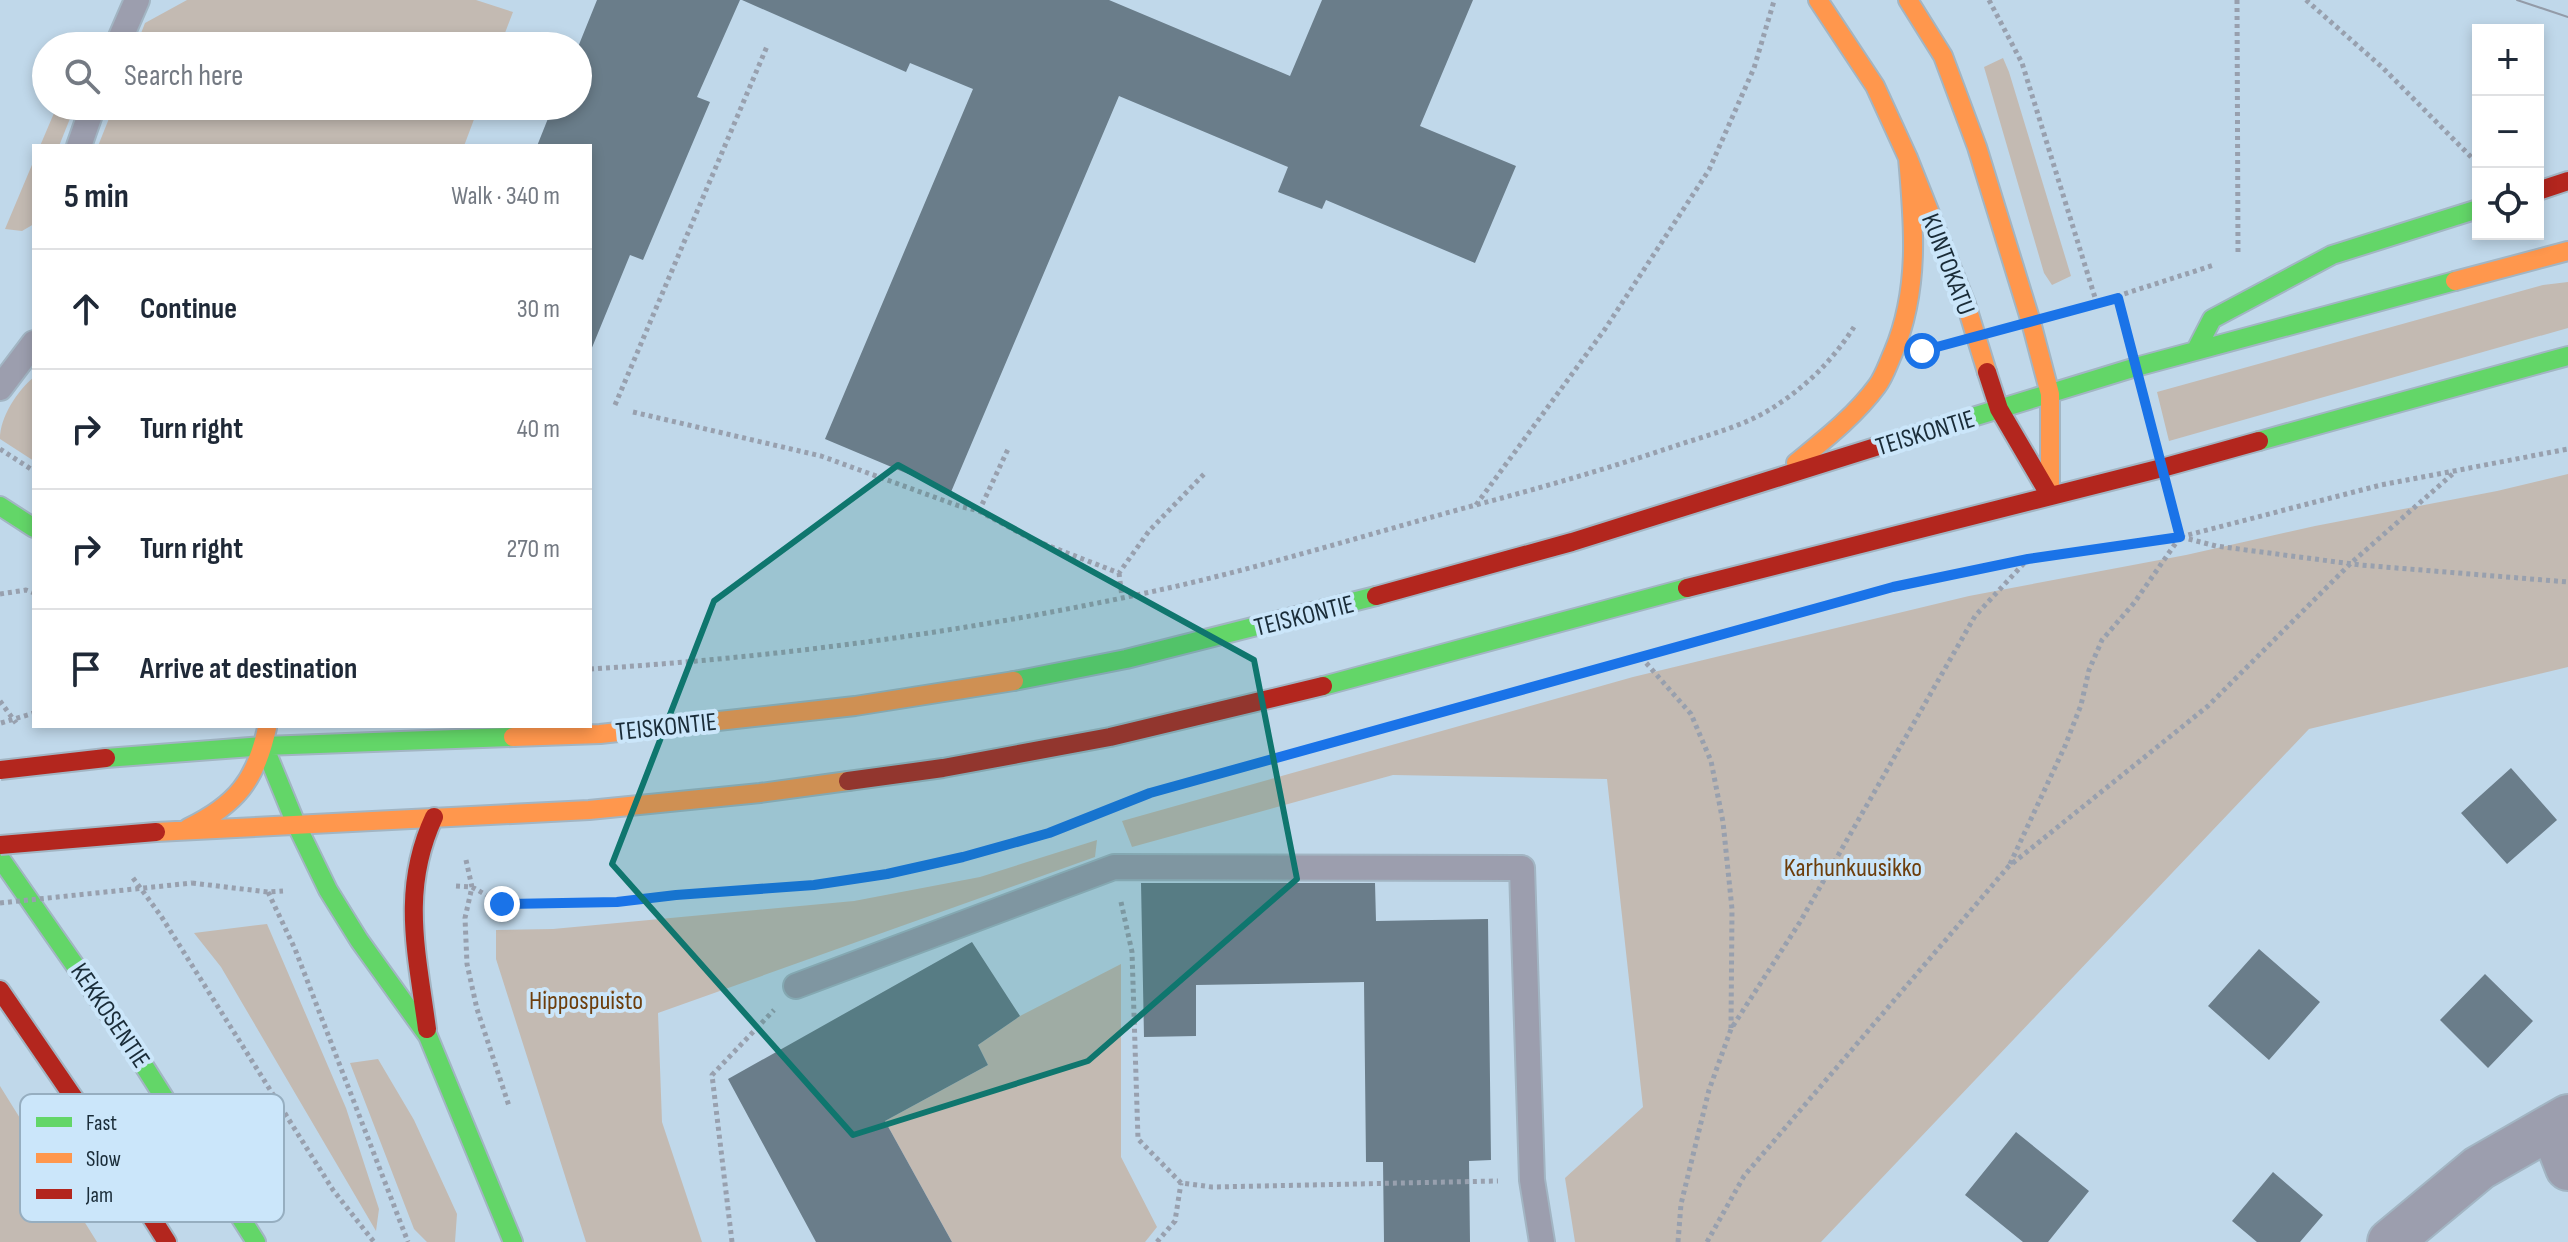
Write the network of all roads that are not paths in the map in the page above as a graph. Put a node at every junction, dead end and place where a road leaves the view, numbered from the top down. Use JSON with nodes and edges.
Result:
{"nodes":[{"id":1,"x":137,"y":0,"type":"edge"},
{"id":2,"x":1818,"y":0,"type":"edge"},
{"id":3,"x":1908,"y":0,"type":"edge"},
{"id":4,"x":123,"y":32,"type":"edge"},
{"id":5,"x":88,"y":120,"type":"edge"},
{"id":6,"x":80,"y":144,"type":"edge"},
{"id":7,"x":1908,"y":158,"type":"junction"},
{"id":8,"x":2568,"y":181,"type":"edge"},
{"id":9,"x":2544,"y":189,"type":"edge"},
{"id":10,"x":2472,"y":211,"type":"edge"},
{"id":11,"x":2568,"y":251,"type":"edge"},
{"id":12,"x":32,"y":346,"type":"edge"},
{"id":13,"x":2196,"y":350,"type":"junction"},
{"id":14,"x":2568,"y":356,"type":"edge"},
{"id":15,"x":0,"y":388,"type":"edge"},
{"id":16,"x":2050,"y":394,"type":"junction"},
{"id":17,"x":1999,"y":409,"type":"junction"},
{"id":18,"x":1782,"y":475,"type":"junction"},
{"id":19,"x":2050,"y":496,"type":"junction"},
{"id":20,"x":0,"y":506,"type":"edge"},
{"id":21,"x":32,"y":527,"type":"edge"},
{"id":22,"x":267,"y":728,"type":"edge"},
{"id":23,"x":407,"y":728,"type":"edge"},
{"id":24,"x":429,"y":739,"type":"junction"},
{"id":25,"x":264,"y":746,"type":"junction"},
{"id":26,"x":0,"y":770,"type":"edge"},
{"id":27,"x":434,"y":817,"type":"junction"},
{"id":28,"x":296,"y":824,"type":"junction"},
{"id":29,"x":183,"y":831,"type":"junction"},
{"id":30,"x":0,"y":845,"type":"edge"},
{"id":31,"x":0,"y":858,"type":"edge"},
{"id":32,"x":796,"y":986,"type":"road end"},
{"id":33,"x":0,"y":990,"type":"edge"},
{"id":34,"x":428,"y":1036,"type":"junction"},
{"id":35,"x":71,"y":1094,"type":"edge"},
{"id":36,"x":165,"y":1094,"type":"edge"},
{"id":37,"x":2560,"y":1122,"type":"edge"},
{"id":38,"x":2568,"y":1168,"type":"edge"},
{"id":39,"x":154,"y":1222,"type":"edge"},
{"id":40,"x":244,"y":1222,"type":"edge"},
{"id":41,"x":167,"y":1242,"type":"edge"},
{"id":42,"x":256,"y":1242,"type":"edge"},
{"id":43,"x":513,"y":1242,"type":"edge"},
{"id":44,"x":1542,"y":1242,"type":"edge"},
{"id":45,"x":2390,"y":1242,"type":"edge"}],
"edges":[{"from":1,"to":4,"type":"lane"},
{"from":2,"to":7,"type":"main road","name":"KUNTOKATU"},
{"from":3,"to":16,"type":"main road"},
{"from":5,"to":6,"type":"lane"},
{"from":7,"to":17,"type":"main road","name":"KUNTOKATU"},
{"from":7,"to":18,"type":"main road"},
{"from":8,"to":9,"type":"main road"},
{"from":10,"to":13,"type":"main road"},
{"from":11,"to":13,"type":"main road","name":"TEISKONTIE"},
{"from":12,"to":15,"type":"lane"},
{"from":13,"to":16,"type":"main road","name":"TEISKONTIE"},
{"from":14,"to":19,"type":"main road"},
{"from":16,"to":17,"type":"main road","name":"TEISKONTIE"},
{"from":16,"to":19,"type":"main road"},
{"from":17,"to":18,"type":"main road","name":"TEISKONTIE"},
{"from":17,"to":19,"type":"main road","name":"KUNTOKATU"},
{"from":18,"to":24,"type":"main road","name":"TEISKONTIE"},
{"from":19,"to":27,"type":"main road"},
{"from":20,"to":21,"type":"main road"},
{"from":22,"to":25,"type":"main road"},
{"from":23,"to":24,"type":"main road"},
{"from":24,"to":25,"type":"main road","name":"TEISKONTIE"},
{"from":25,"to":26,"type":"main road","name":"TEISKONTIE","bridge":true},
{"from":25,"to":28,"type":"main road"},
{"from":25,"to":29,"type":"main road"},
{"from":27,"to":28,"type":"main road"},
{"from":27,"to":34,"type":"main road"},
{"from":28,"to":29,"type":"main road"},
{"from":28,"to":34,"type":"main road"},
{"from":29,"to":30,"type":"main road","bridge":true},
{"from":31,"to":36,"type":"main road","name":"KEKKOSENTIE"},
{"from":32,"to":44,"type":"lane"},
{"from":33,"to":35,"type":"main road"},
{"from":34,"to":43,"type":"main road"},
{"from":37,"to":38,"type":"street"},
{"from":37,"to":45,"type":"street"},
{"from":39,"to":41,"type":"main road"},
{"from":40,"to":42,"type":"main road","name":"KEKKOSENTIE"}]}
